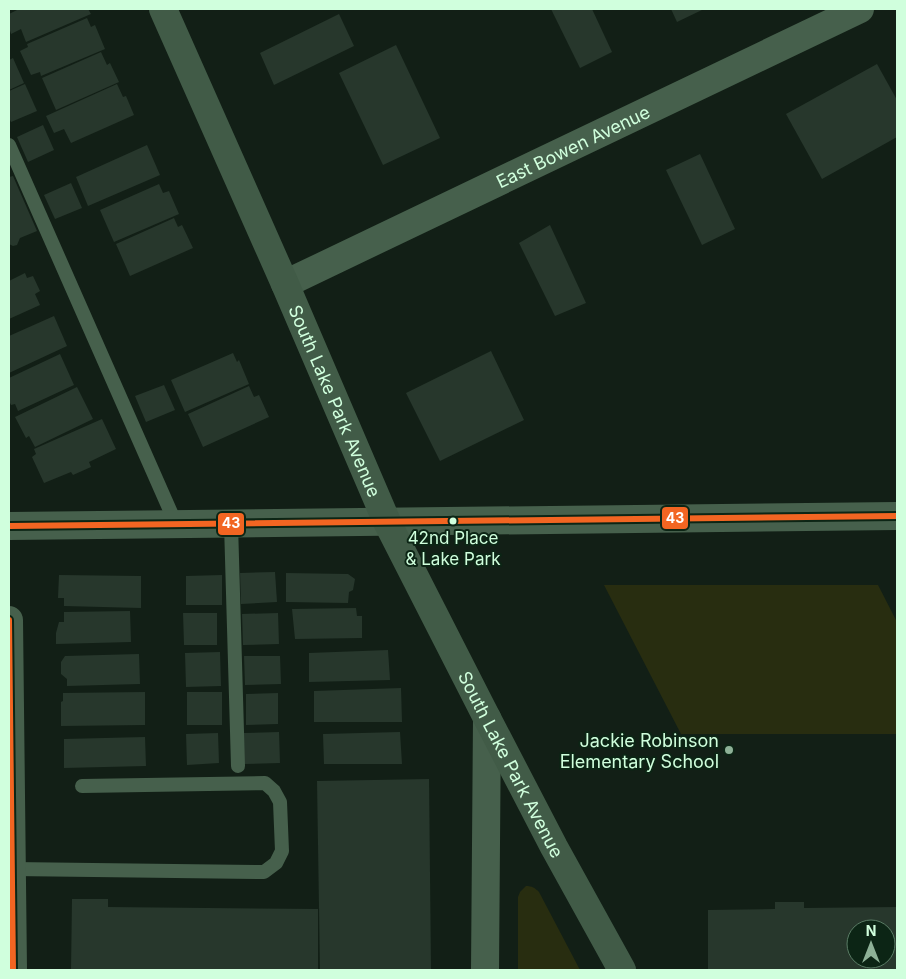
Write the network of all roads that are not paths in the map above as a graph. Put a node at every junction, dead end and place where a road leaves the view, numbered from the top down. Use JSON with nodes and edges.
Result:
{"nodes":[{"id":1,"x":163,"y":9,"type":"edge"},
{"id":2,"x":860,"y":9,"type":"edge"},
{"id":3,"x":9,"y":145,"type":"edge"},
{"id":4,"x":285,"y":284,"type":"junction"},
{"id":5,"x":897,"y":516,"type":"edge"},
{"id":6,"x":387,"y":522,"type":"junction"},
{"id":7,"x":176,"y":524,"type":"junction"},
{"id":8,"x":231,"y":524,"type":"junction"},
{"id":9,"x":9,"y":526,"type":"edge"},
{"id":10,"x":9,"y":620,"type":"edge"},
{"id":11,"x":487,"y":718,"type":"junction"},
{"id":12,"x":238,"y":766,"type":"dead end"},
{"id":13,"x":82,"y":786,"type":"dead end"},
{"id":14,"x":12,"y":869,"type":"junction"},
{"id":15,"x":10,"y":903,"type":"edge"},
{"id":16,"x":13,"y":970,"type":"edge"},
{"id":17,"x":485,"y":970,"type":"edge"},
{"id":18,"x":622,"y":970,"type":"edge"}],
"edges":[{"from":1,"to":4,"type":"street","name":"South Lake Park Avenue"},
{"from":2,"to":4,"type":"street","name":"East Bowen Avenue"},
{"from":3,"to":7,"type":"lane"},
{"from":4,"to":6,"type":"street","name":"South Lake Park Avenue"},
{"from":5,"to":6,"type":"street"},
{"from":6,"to":8,"type":"street"},
{"from":6,"to":11,"type":"street","name":"South Lake Park Avenue"},
{"from":7,"to":8,"type":"street"},
{"from":7,"to":9,"type":"street"},
{"from":8,"to":12,"type":"lane"},
{"from":10,"to":14,"type":"street"},
{"from":11,"to":17,"type":"street"},
{"from":11,"to":18,"type":"street","name":"South Lake Park Avenue"},
{"from":13,"to":14,"type":"lane"},
{"from":14,"to":15,"type":"street"},
{"from":15,"to":16,"type":"street"}]}
